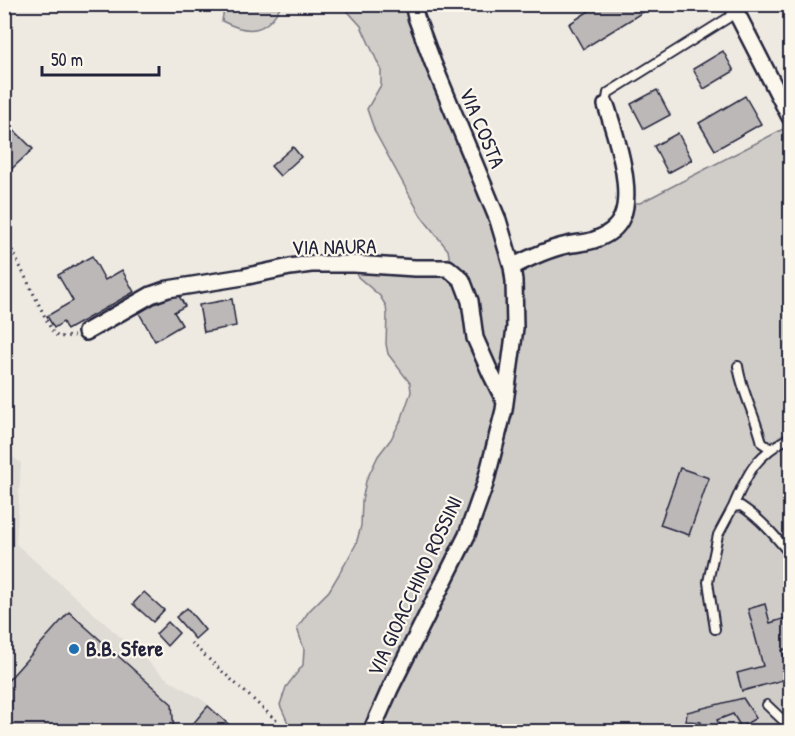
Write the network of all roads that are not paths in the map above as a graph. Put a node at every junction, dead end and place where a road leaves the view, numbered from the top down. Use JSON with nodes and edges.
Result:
{"nodes":[{"id":1,"x":413,"y":4,"type":"edge"},
{"id":2,"x":734,"y":9,"type":"edge"},
{"id":3,"x":606,"y":105,"type":"joint"},
{"id":4,"x":790,"y":117,"type":"edge"},
{"id":5,"x":512,"y":267,"type":"junction"},
{"id":6,"x":86,"y":332,"type":"road end"},
{"id":7,"x":738,"y":366,"type":"dead end"},
{"id":8,"x":504,"y":400,"type":"junction"},
{"id":9,"x":790,"y":437,"type":"edge"},
{"id":10,"x":771,"y":449,"type":"junction"},
{"id":11,"x":733,"y":507,"type":"junction"},
{"id":12,"x":790,"y":554,"type":"edge"},
{"id":13,"x":715,"y":629,"type":"dead end"},
{"id":14,"x":767,"y":705,"type":"dead end"},
{"id":15,"x":790,"y":728,"type":"edge"},
{"id":16,"x":371,"y":732,"type":"edge"}],
"edges":[{"from":1,"to":5,"type":"street","name":"VIA COSTA"},
{"from":2,"to":3,"type":"lane"},
{"from":2,"to":4,"type":"street"},
{"from":3,"to":5,"type":"street"},
{"from":5,"to":8,"type":"street","name":"VIA GIOACCHINO ROSSINI"},
{"from":6,"to":8,"type":"street","name":"VIA NAURA"},
{"from":7,"to":10,"type":"lane"},
{"from":8,"to":16,"type":"street","name":"VIA GIOACCHINO ROSSINI"},
{"from":9,"to":10,"type":"lane"},
{"from":10,"to":11,"type":"lane"},
{"from":11,"to":12,"type":"lane"},
{"from":11,"to":13,"type":"lane"},
{"from":14,"to":15,"type":"lane"}]}
